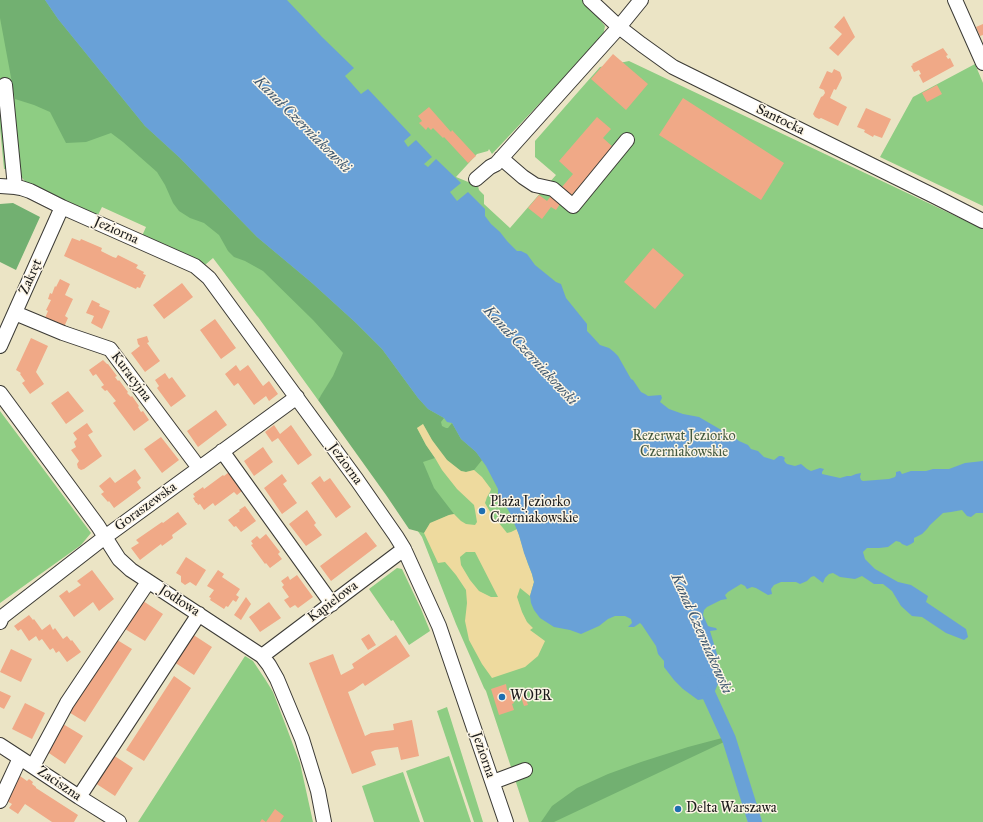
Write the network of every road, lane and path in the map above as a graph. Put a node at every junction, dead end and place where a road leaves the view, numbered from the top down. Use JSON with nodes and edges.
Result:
{"nodes":[{"id":1,"x":590,"y":0,"type":"edge"},
{"id":2,"x":641,"y":0,"type":"edge"},
{"id":3,"x":955,"y":0,"type":"edge"},
{"id":4,"x":619,"y":27,"type":"junction"},
{"id":5,"x":983,"y":63,"type":"edge"},
{"id":6,"x":5,"y":85,"type":"dead end"},
{"id":7,"x":627,"y":140,"type":"dead end"},
{"id":8,"x":501,"y":158,"type":"junction"},
{"id":9,"x":476,"y":179,"type":"dead end"},
{"id":10,"x":0,"y":186,"type":"edge"},
{"id":11,"x":15,"y":187,"type":"junction"},
{"id":12,"x":62,"y":207,"type":"junction"},
{"id":13,"x":983,"y":221,"type":"edge"},
{"id":14,"x":15,"y":313,"type":"junction"},
{"id":15,"x":0,"y":346,"type":"edge"},
{"id":16,"x":0,"y":393,"type":"edge"},
{"id":17,"x":297,"y":397,"type":"junction"},
{"id":18,"x":222,"y":451,"type":"junction"},
{"id":19,"x":199,"y":468,"type":"junction"},
{"id":20,"x":105,"y":537,"type":"junction"},
{"id":21,"x":404,"y":549,"type":"junction"},
{"id":22,"x":148,"y":582,"type":"junction"},
{"id":23,"x":332,"y":604,"type":"junction"},
{"id":24,"x":199,"y":614,"type":"junction"},
{"id":25,"x":1,"y":619,"type":"edge"},
{"id":26,"x":262,"y":656,"type":"junction"},
{"id":27,"x":0,"y":745,"type":"edge"},
{"id":28,"x":20,"y":758,"type":"junction"},
{"id":29,"x":32,"y":766,"type":"junction"},
{"id":30,"x":525,"y":770,"type":"dead end"},
{"id":31,"x":493,"y":782,"type":"junction"},
{"id":32,"x":79,"y":797,"type":"junction"},
{"id":33,"x":0,"y":801,"type":"edge"},
{"id":34,"x":119,"y":822,"type":"edge"},
{"id":35,"x":324,"y":822,"type":"edge"},
{"id":36,"x":506,"y":822,"type":"edge"}],
"edges":[{"from":1,"to":4,"type":"street","name":"Santocka"},
{"from":2,"to":4,"type":"street"},
{"from":3,"to":5,"type":"street"},
{"from":4,"to":8,"type":"street"},
{"from":4,"to":13,"type":"street","name":"Santocka"},
{"from":6,"to":11,"type":"street"},
{"from":7,"to":8,"type":"street"},
{"from":8,"to":9,"type":"street"},
{"from":10,"to":11,"type":"street","name":"Jeziorna"},
{"from":11,"to":12,"type":"street","name":"Jeziorna"},
{"from":12,"to":14,"type":"street","name":"Zakręt"},
{"from":12,"to":17,"type":"street","name":"Jeziorna"},
{"from":14,"to":15,"type":"street","name":"Zakręt"},
{"from":14,"to":19,"type":"street","name":"Kuracyjna"},
{"from":16,"to":20,"type":"street","name":"Jodłowa"},
{"from":17,"to":18,"type":"street","name":"Goraszewska"},
{"from":17,"to":21,"type":"street","name":"Jeziorna"},
{"from":18,"to":19,"type":"street","name":"Goraszewska"},
{"from":18,"to":23,"type":"street"},
{"from":19,"to":20,"type":"street","name":"Goraszewska"},
{"from":20,"to":22,"type":"street","name":"Jodłowa"},
{"from":20,"to":25,"type":"street","name":"Goraszewska"},
{"from":21,"to":23,"type":"street","name":"Kąpielowa"},
{"from":21,"to":31,"type":"street","name":"Jeziorna"},
{"from":22,"to":24,"type":"street","name":"Jodłowa"},
{"from":22,"to":29,"type":"street"},
{"from":23,"to":26,"type":"street","name":"Kąpielowa"},
{"from":24,"to":26,"type":"street","name":"Jodłowa"},
{"from":24,"to":32,"type":"street"},
{"from":26,"to":35,"type":"street","name":"Jodłowa"},
{"from":27,"to":28,"type":"street","name":"Zaciszna"},
{"from":28,"to":29,"type":"street","name":"Zaciszna"},
{"from":28,"to":33,"type":"street"},
{"from":29,"to":32,"type":"street","name":"Zaciszna"},
{"from":30,"to":31,"type":"street"},
{"from":31,"to":36,"type":"street","name":"Jeziorna"},
{"from":32,"to":34,"type":"street","name":"Zaciszna"}]}
